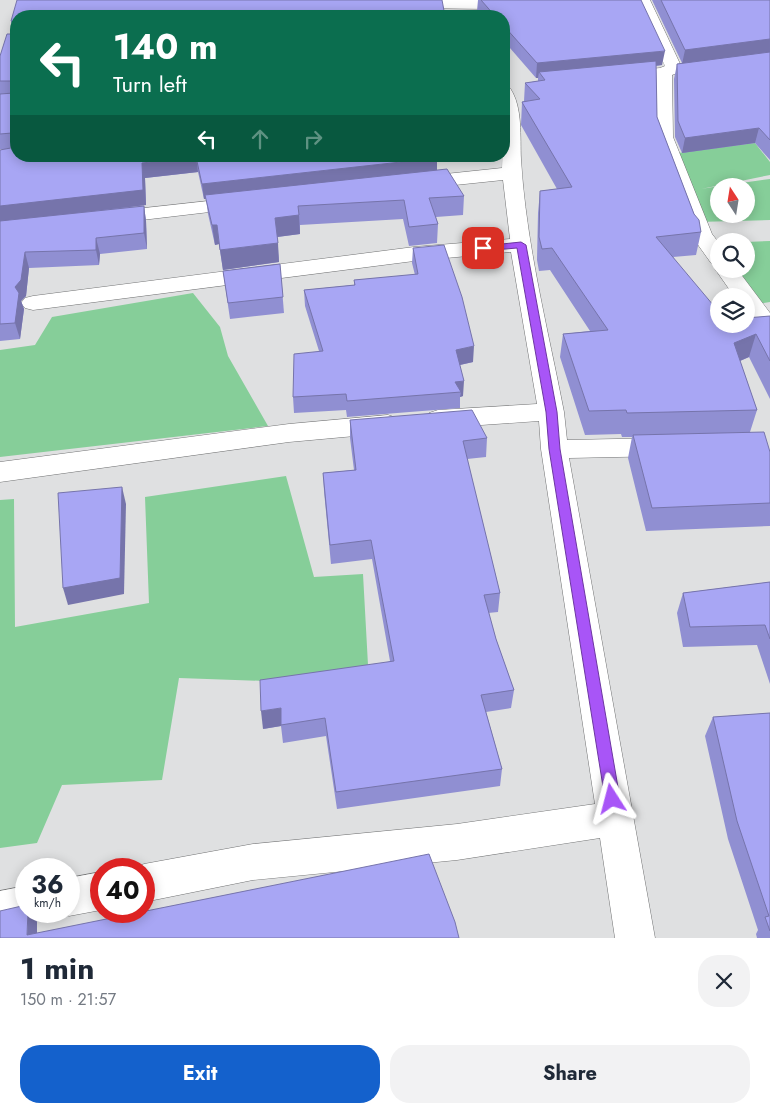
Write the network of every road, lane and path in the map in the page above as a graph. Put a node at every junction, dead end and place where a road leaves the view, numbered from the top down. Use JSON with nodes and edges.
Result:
{"nodes":[{"id":1,"x":642,"y":0,"type":"edge"},
{"id":2,"x":392,"y":3,"type":"edge"},
{"id":3,"x":490,"y":7,"type":"edge"},
{"id":4,"x":692,"y":70,"type":"edge"},
{"id":5,"x":663,"y":73,"type":"junction"},
{"id":6,"x":603,"y":78,"type":"edge"},
{"id":7,"x":510,"y":123,"type":"edge"},
{"id":8,"x":512,"y":173,"type":"junction"},
{"id":9,"x":397,"y":186,"type":"edge"},
{"id":10,"x":264,"y":200,"type":"edge"},
{"id":11,"x":89,"y":220,"type":"edge"},
{"id":12,"x":521,"y":245,"type":"junction"},
{"id":13,"x":710,"y":246,"type":"edge"},
{"id":14,"x":735,"y":278,"type":"edge"},
{"id":15,"x":33,"y":303,"type":"dead end"},
{"id":16,"x":761,"y":304,"type":"edge"},
{"id":17,"x":770,"y":329,"type":"edge"},
{"id":18,"x":551,"y":412,"type":"junction"},
{"id":19,"x":692,"y":446,"type":"edge"},
{"id":20,"x":554,"y":449,"type":"junction"},
{"id":21,"x":0,"y":472,"type":"edge"},
{"id":22,"x":616,"y":818,"type":"junction"},
{"id":23,"x":155,"y":881,"type":"edge"},
{"id":24,"x":15,"y":907,"type":"edge"},
{"id":25,"x":0,"y":910,"type":"edge"},
{"id":26,"x":635,"y":938,"type":"edge"}],
"edges":[{"from":1,"to":5,"type":"street"},
{"from":2,"to":3,"type":"street"},
{"from":4,"to":5,"type":"street"},
{"from":5,"to":6,"type":"street"},
{"from":5,"to":13,"type":"street"},
{"from":7,"to":8,"type":"street"},
{"from":8,"to":9,"type":"street"},
{"from":8,"to":12,"type":"street"},
{"from":10,"to":11,"type":"street"},
{"from":12,"to":15,"type":"street"},
{"from":12,"to":18,"type":"street"},
{"from":14,"to":16,"type":"street"},
{"from":16,"to":17,"type":"street"},
{"from":18,"to":20,"type":"street"},
{"from":18,"to":21,"type":"street"},
{"from":19,"to":20,"type":"street"},
{"from":20,"to":22,"type":"street"},
{"from":22,"to":23,"type":"street"},
{"from":22,"to":26,"type":"street"},
{"from":24,"to":25,"type":"street"}]}
